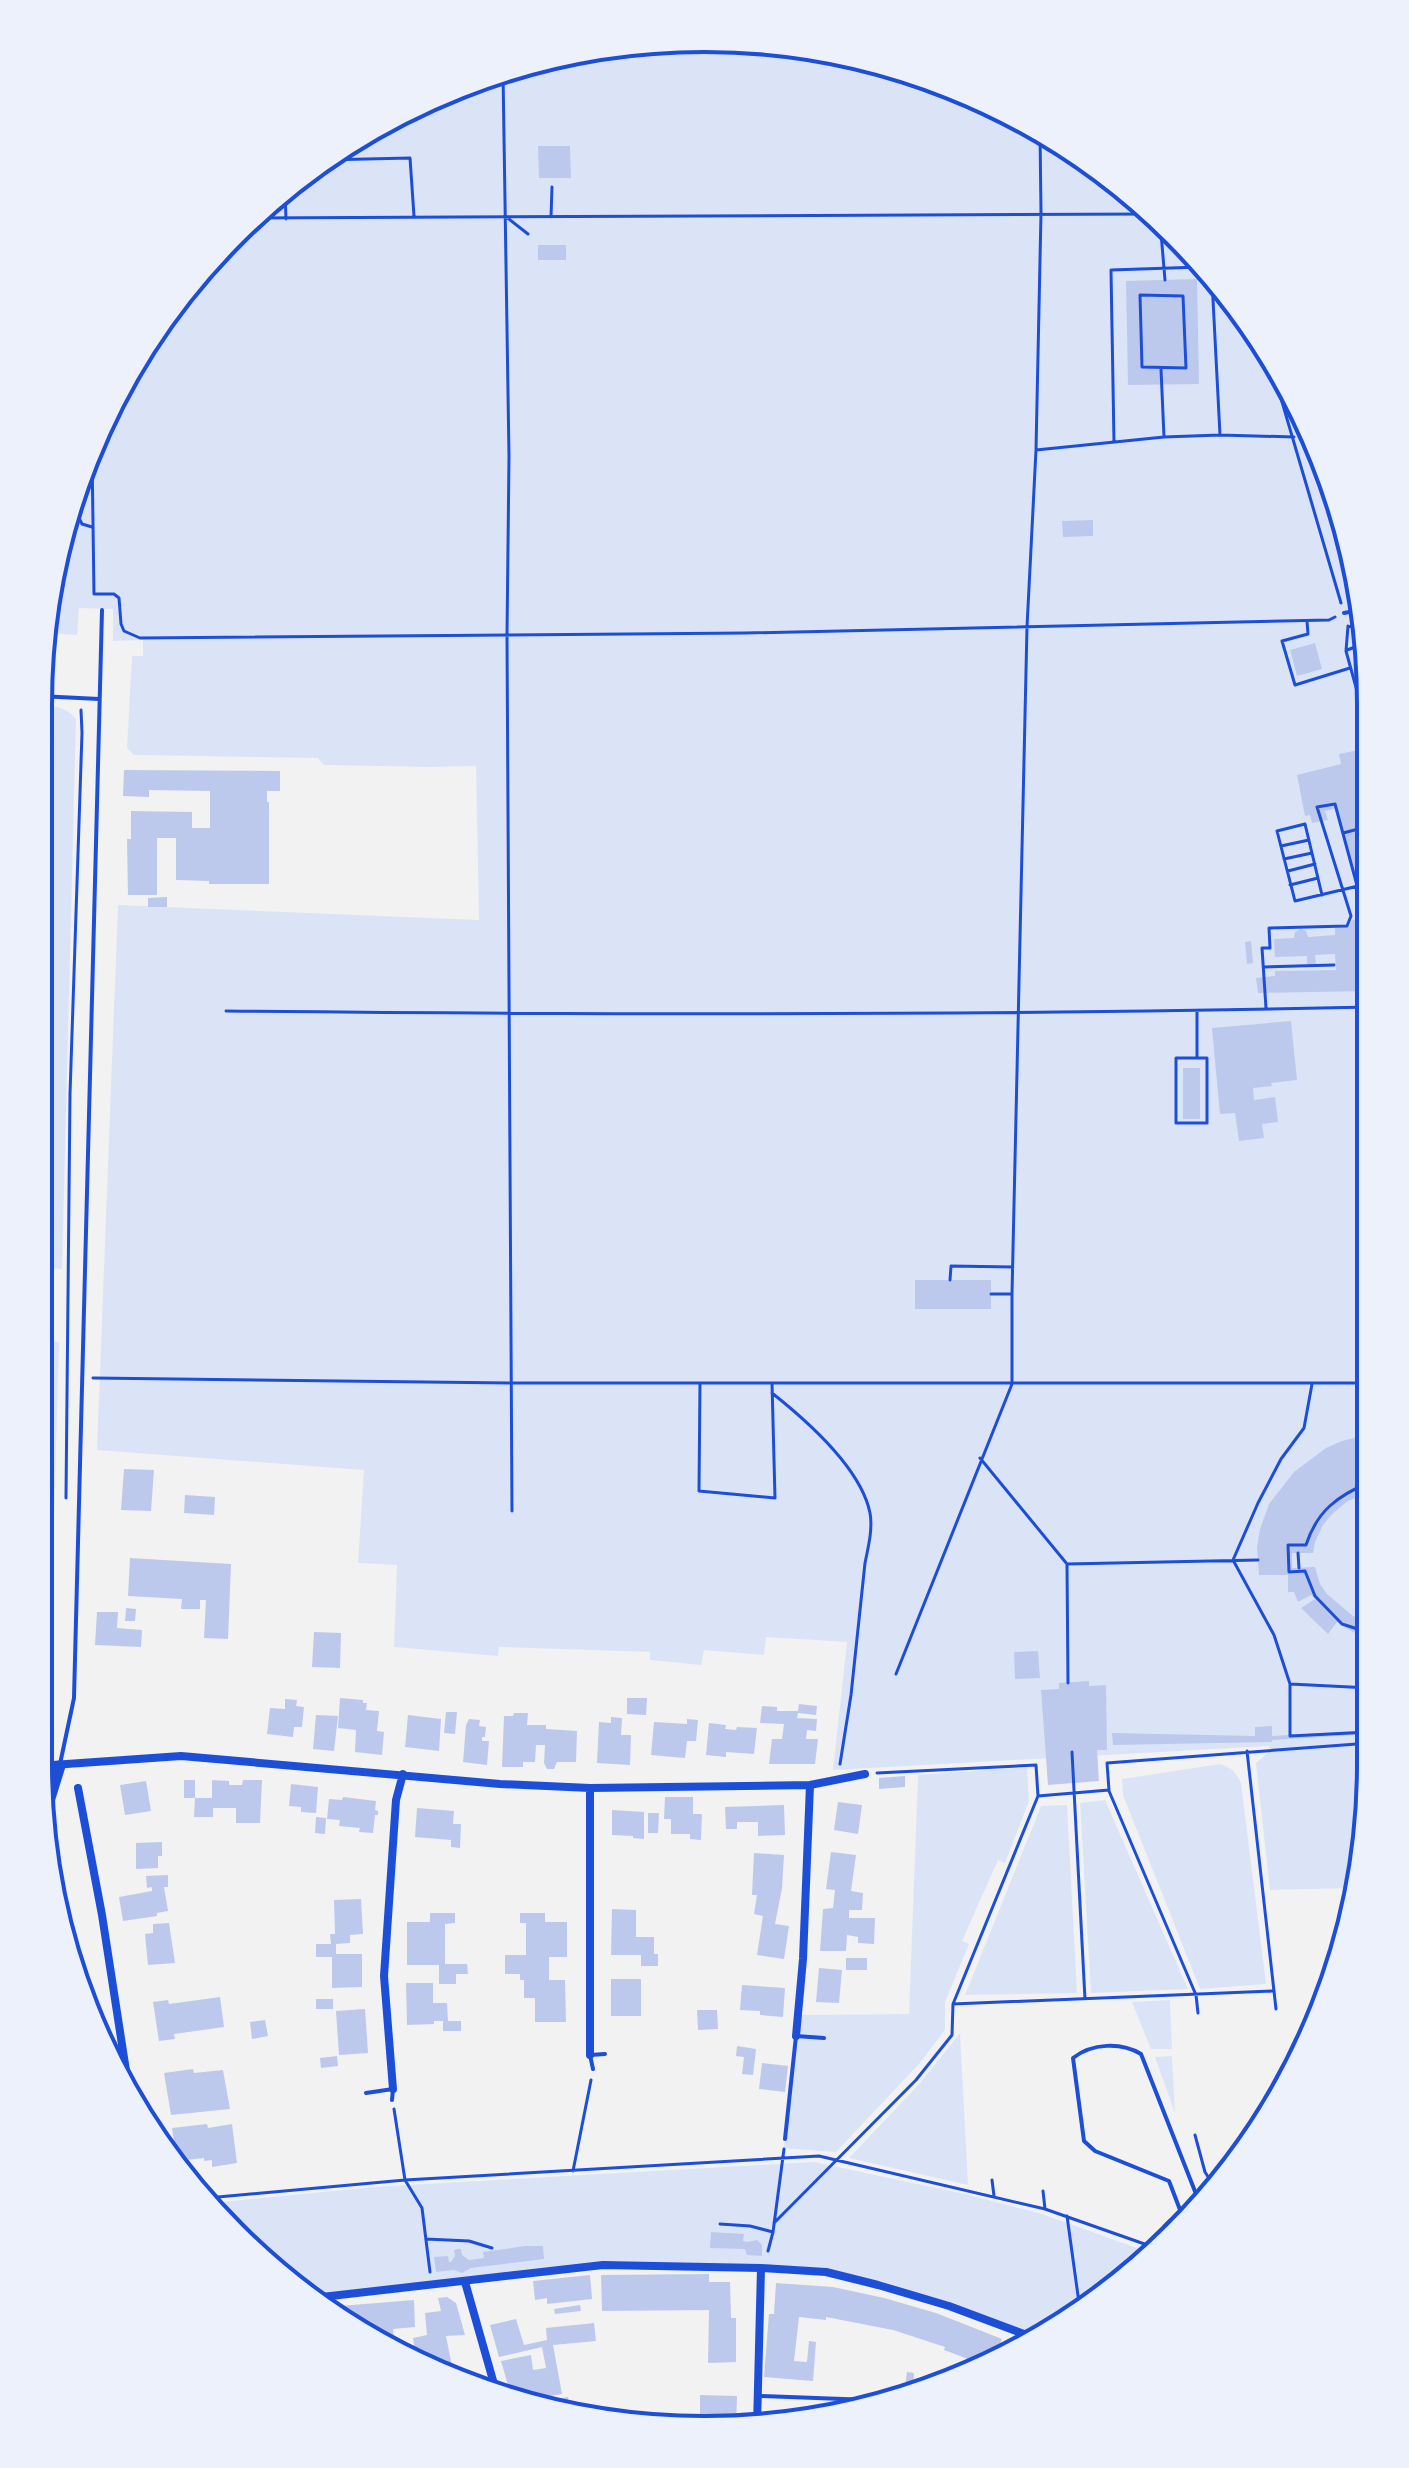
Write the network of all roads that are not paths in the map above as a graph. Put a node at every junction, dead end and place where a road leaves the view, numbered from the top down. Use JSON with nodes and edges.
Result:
{"nodes":[{"id":1,"x":102,"y":610,"type":"dead end"},
{"id":2,"x":1350,"y":612,"type":"edge"},
{"id":3,"x":1344,"y":613,"type":"road end"},
{"id":4,"x":52,"y":697,"type":"edge"},
{"id":5,"x":99,"y":699,"type":"junction"},
{"id":6,"x":52,"y":1766,"type":"edge"},
{"id":7,"x":60,"y":1766,"type":"junction"},
{"id":8,"x":403,"y":1774,"type":"junction"},
{"id":9,"x":865,"y":1774,"type":"road end"},
{"id":10,"x":810,"y":1785,"type":"junction"},
{"id":11,"x":78,"y":1788,"type":"dead end"},
{"id":12,"x":590,"y":1788,"type":"junction"},
{"id":13,"x":53,"y":1790,"type":"edge"},
{"id":14,"x":796,"y":2036,"type":"junction"},
{"id":15,"x":824,"y":2038,"type":"dead end"},
{"id":16,"x":605,"y":2054,"type":"dead end"},
{"id":17,"x":590,"y":2055,"type":"junction"},
{"id":18,"x":125,"y":2063,"type":"edge"},
{"id":19,"x":593,"y":2069,"type":"road end"},
{"id":20,"x":393,"y":2089,"type":"junction"},
{"id":21,"x":366,"y":2093,"type":"dead end"},
{"id":22,"x":392,"y":2100,"type":"road end"},
{"id":23,"x":785,"y":2139,"type":"dead end"},
{"id":24,"x":1196,"y":2193,"type":"edge"},
{"id":25,"x":1180,"y":2210,"type":"edge"},
{"id":26,"x":761,"y":2268,"type":"junction"},
{"id":27,"x":465,"y":2282,"type":"junction"},
{"id":28,"x":328,"y":2296,"type":"edge"},
{"id":29,"x":1023,"y":2333,"type":"edge"},
{"id":30,"x":493,"y":2380,"type":"edge"},
{"id":31,"x":758,"y":2396,"type":"junction"},
{"id":32,"x":849,"y":2399,"type":"edge"},
{"id":33,"x":757,"y":2414,"type":"edge"}],
"edges":[{"from":1,"to":5,"type":"lane"},
{"from":2,"to":3,"type":"lane"},
{"from":4,"to":5,"type":"lane"},
{"from":5,"to":7,"type":"lane"},
{"from":6,"to":7,"type":"street"},
{"from":7,"to":8,"type":"street"},
{"from":7,"to":13,"type":"street"},
{"from":8,"to":12,"type":"street"},
{"from":8,"to":20,"type":"street"},
{"from":9,"to":10,"type":"street"},
{"from":10,"to":12,"type":"street"},
{"from":10,"to":14,"type":"street"},
{"from":11,"to":18,"type":"street"},
{"from":12,"to":17,"type":"street"},
{"from":14,"to":15,"type":"lane"},
{"from":14,"to":23,"type":"lane"},
{"from":16,"to":17,"type":"lane"},
{"from":17,"to":19,"type":"lane"},
{"from":20,"to":21,"type":"lane"},
{"from":20,"to":22,"type":"lane"},
{"from":24,"to":25,"type":"lane"},
{"from":26,"to":27,"type":"street"},
{"from":26,"to":29,"type":"street"},
{"from":26,"to":31,"type":"street"},
{"from":27,"to":28,"type":"street"},
{"from":27,"to":30,"type":"street"},
{"from":31,"to":32,"type":"lane"},
{"from":31,"to":33,"type":"street"}]}
